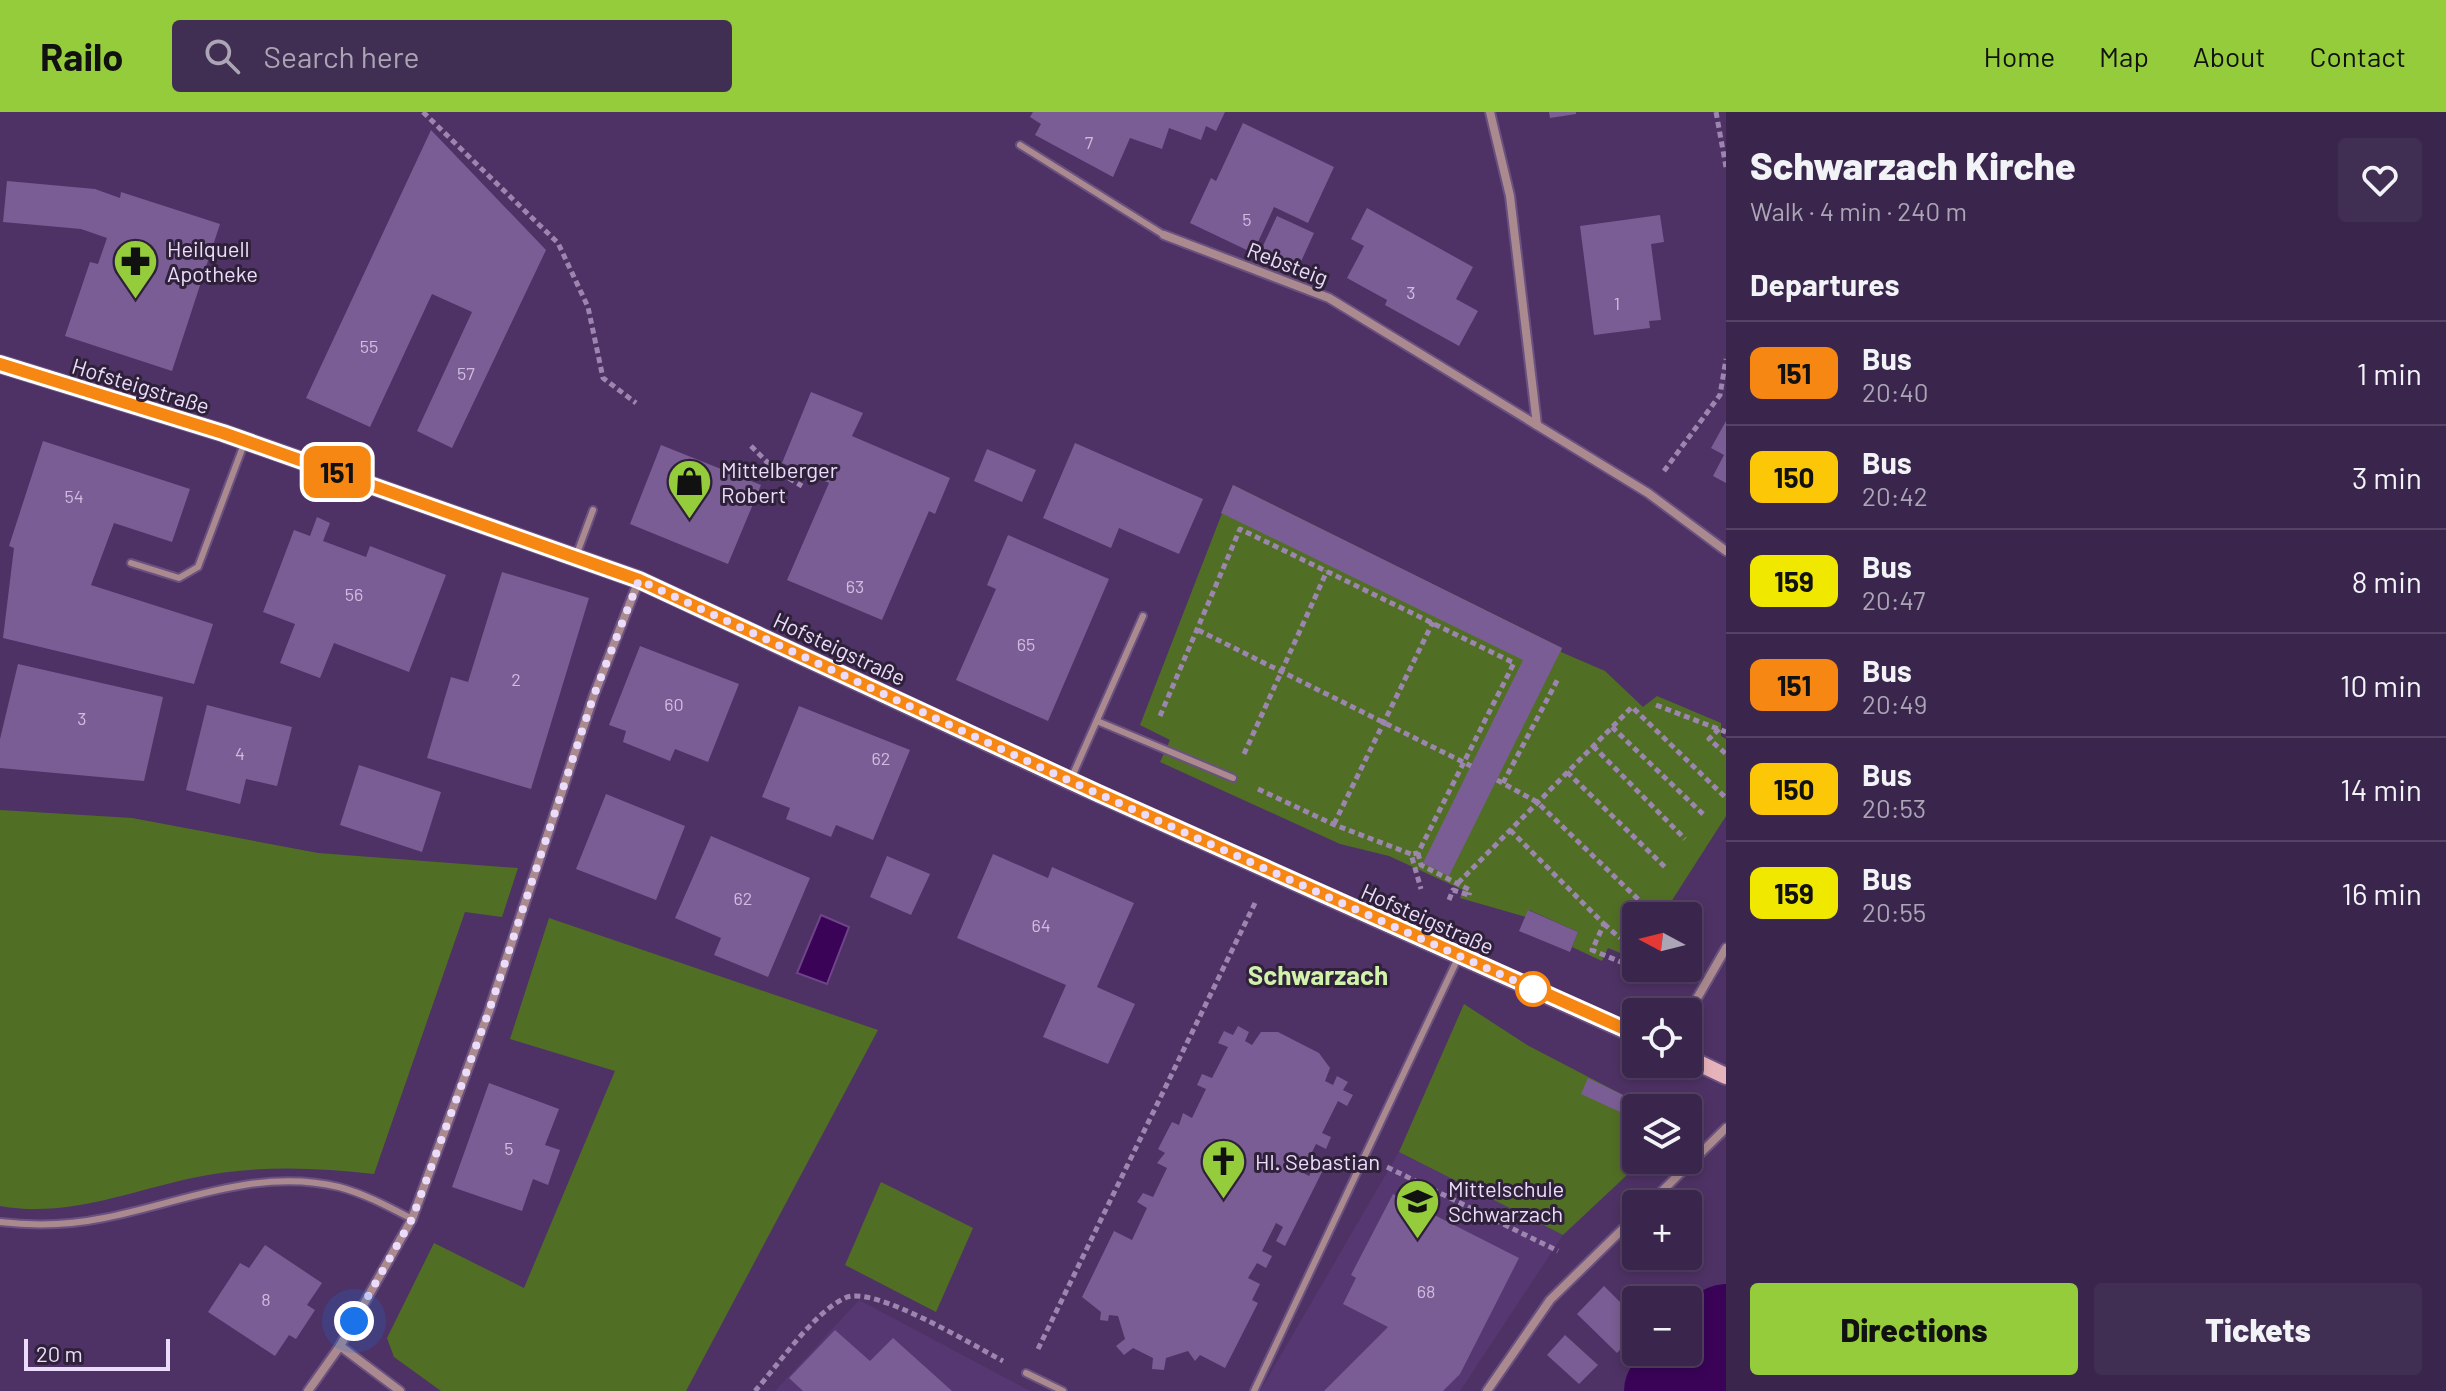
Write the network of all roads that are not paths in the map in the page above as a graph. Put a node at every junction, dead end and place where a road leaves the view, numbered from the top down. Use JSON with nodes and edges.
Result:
{"nodes":[{"id":1,"x":1490,"y":112,"type":"edge"},
{"id":2,"x":1020,"y":145,"type":"dead end"},
{"id":3,"x":1164,"y":235,"type":"joint"},
{"id":4,"x":0,"y":364,"type":"edge"},
{"id":5,"x":1537,"y":425,"type":"junction"},
{"id":6,"x":245,"y":441,"type":"junction"},
{"id":7,"x":593,"y":510,"type":"dead end"},
{"id":8,"x":1726,"y":551,"type":"edge"},
{"id":9,"x":576,"y":556,"type":"junction"},
{"id":10,"x":131,"y":563,"type":"dead end"},
{"id":11,"x":639,"y":580,"type":"junction"},
{"id":12,"x":1143,"y":616,"type":"dead end"},
{"id":13,"x":1097,"y":721,"type":"junction"},
{"id":14,"x":1233,"y":778,"type":"road end"},
{"id":15,"x":1070,"y":781,"type":"junction"},
{"id":16,"x":1726,"y":948,"type":"edge"},
{"id":17,"x":1459,"y":955,"type":"junction"},
{"id":18,"x":1697,"y":998,"type":"edge"},
{"id":19,"x":1622,"y":1029,"type":"edge"},
{"id":20,"x":1702,"y":1065,"type":"edge"},
{"id":21,"x":1726,"y":1076,"type":"edge"},
{"id":22,"x":1726,"y":1128,"type":"edge"},
{"id":23,"x":1663,"y":1190,"type":"edge"},
{"id":24,"x":412,"y":1219,"type":"junction"},
{"id":25,"x":0,"y":1222,"type":"edge"},
{"id":26,"x":1622,"y":1230,"type":"edge"},
{"id":27,"x":340,"y":1346,"type":"junction"},
{"id":28,"x":1026,"y":1373,"type":"road end"},
{"id":29,"x":308,"y":1391,"type":"edge"},
{"id":30,"x":400,"y":1391,"type":"edge"},
{"id":31,"x":1063,"y":1391,"type":"edge"},
{"id":32,"x":1254,"y":1391,"type":"edge"},
{"id":33,"x":1487,"y":1391,"type":"edge"}],
"edges":[{"from":1,"to":5,"type":"street"},
{"from":2,"to":3,"type":"lane","name":"Rebsteig"},
{"from":3,"to":5,"type":"street","name":"Rebsteig"},
{"from":4,"to":6,"type":"main road","name":"Hofsteigstraße"},
{"from":5,"to":8,"type":"street","name":"Rebsteig"},
{"from":6,"to":9,"type":"main road","name":"Hofsteigstraße"},
{"from":6,"to":10,"type":"lane"},
{"from":7,"to":9,"type":"lane"},
{"from":9,"to":11,"type":"main road","name":"Hofsteigstraße"},
{"from":11,"to":15,"type":"main road","name":"Hofsteigstraße"},
{"from":11,"to":24,"type":"street"},
{"from":12,"to":13,"type":"lane"},
{"from":13,"to":14,"type":"lane"},
{"from":13,"to":15,"type":"lane"},
{"from":15,"to":17,"type":"main road","name":"Hofsteigstraße"},
{"from":16,"to":18,"type":"street"},
{"from":17,"to":19,"type":"main road","name":"Hofsteigstraße"},
{"from":17,"to":32,"type":"lane"},
{"from":20,"to":21,"type":"main road"},
{"from":22,"to":23,"type":"street"},
{"from":24,"to":25,"type":"lane"},
{"from":24,"to":27,"type":"street"},
{"from":26,"to":33,"type":"street"},
{"from":27,"to":29,"type":"street"},
{"from":27,"to":30,"type":"street"},
{"from":28,"to":31,"type":"lane"}]}
